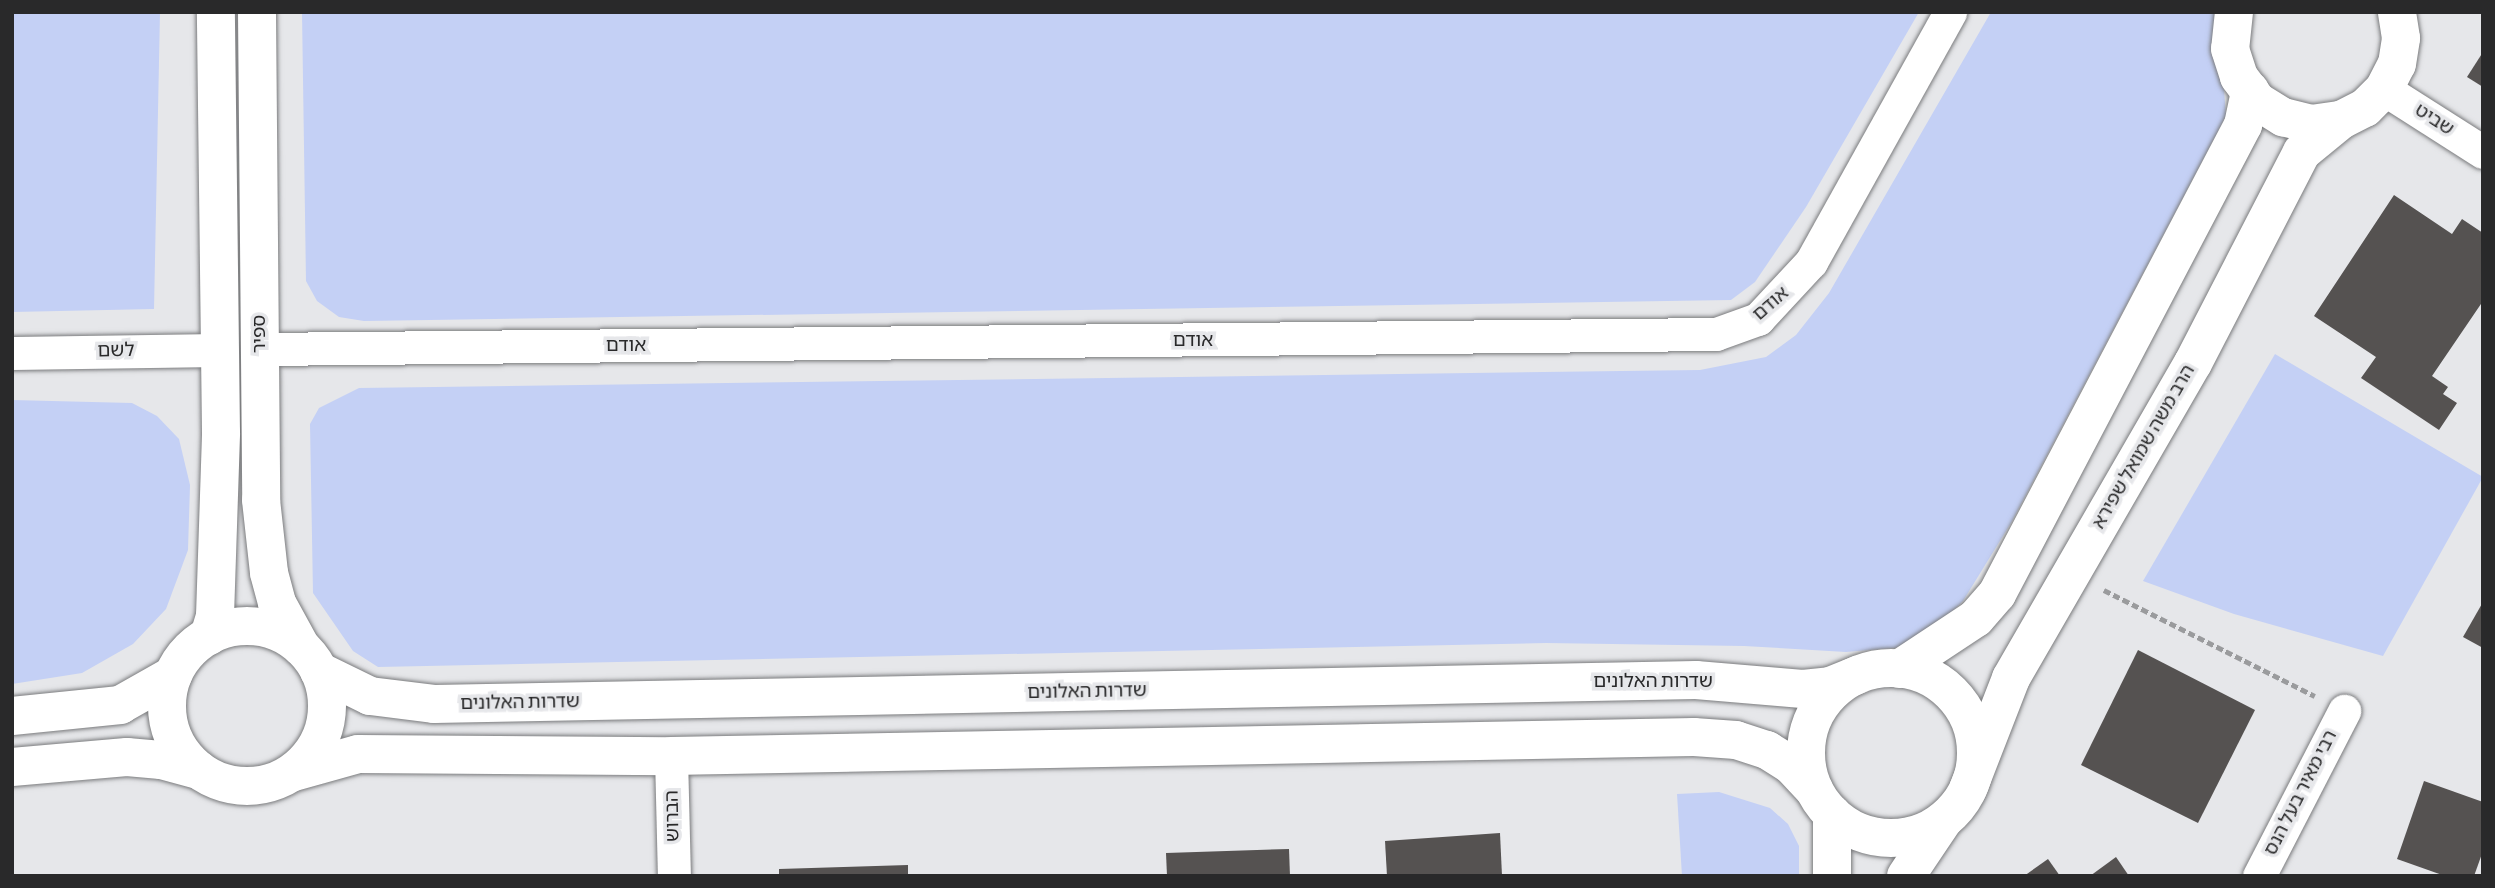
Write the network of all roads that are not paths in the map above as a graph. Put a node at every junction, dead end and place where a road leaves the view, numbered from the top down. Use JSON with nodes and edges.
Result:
{"nodes":[{"id":1,"x":216,"y":12,"type":"edge"},
{"id":2,"x":257,"y":12,"type":"edge"},
{"id":3,"x":1950,"y":12,"type":"edge"},
{"id":4,"x":2234,"y":12,"type":"edge"},
{"id":5,"x":2397,"y":12,"type":"edge"},
{"id":6,"x":2384,"y":89,"type":"junction"},
{"id":7,"x":2250,"y":91,"type":"junction"},
{"id":8,"x":2341,"y":120,"type":"junction"},
{"id":9,"x":2483,"y":152,"type":"edge"},
{"id":10,"x":260,"y":349,"type":"junction"},
{"id":11,"x":220,"y":350,"type":"junction"},
{"id":12,"x":12,"y":353,"type":"edge"},
{"id":13,"x":209,"y":636,"type":"junction"},
{"id":14,"x":310,"y":659,"type":"junction"},
{"id":15,"x":1899,"y":668,"type":"junction"},
{"id":16,"x":173,"y":675,"type":"junction"},
{"id":17,"x":1857,"y":675,"type":"junction"},
{"id":18,"x":2344,"y":711,"type":"road end"},
{"id":19,"x":12,"y":716,"type":"edge"},
{"id":20,"x":671,"y":756,"type":"junction"},
{"id":21,"x":12,"y":766,"type":"edge"},
{"id":22,"x":199,"y":770,"type":"junction"},
{"id":23,"x":294,"y":772,"type":"junction"},
{"id":24,"x":1968,"y":789,"type":"junction"},
{"id":25,"x":1823,"y":802,"type":"junction"},
{"id":26,"x":1943,"y":821,"type":"junction"},
{"id":27,"x":674,"y":876,"type":"edge"},
{"id":28,"x":1832,"y":876,"type":"edge"},
{"id":29,"x":1906,"y":876,"type":"edge"},
{"id":30,"x":2259,"y":876,"type":"edge"}],
"edges":[{"from":1,"to":11,"type":"main road","name":"ספיר"},
{"from":2,"to":10,"type":"main road","name":"ספיר"},
{"from":3,"to":10,"type":"street","name":"אודם"},
{"from":4,"to":7,"type":"main road"},
{"from":5,"to":6,"type":"main road"},
{"from":6,"to":8,"type":"main road","name":"הרב משה שמואל שפירא"},
{"from":6,"to":9,"type":"street","name":"שביט"},
{"from":7,"to":8,"type":"main road"},
{"from":7,"to":15,"type":"main road"},
{"from":8,"to":24,"type":"main road","name":"הרב משה שמואל שפירא"},
{"from":10,"to":14,"type":"main road","name":"ספיר"},
{"from":11,"to":12,"type":"street","name":"לשם"},
{"from":11,"to":13,"type":"main road","name":"ספיר"},
{"from":13,"to":14,"type":"main road"},
{"from":13,"to":16,"type":"main road"},
{"from":14,"to":17,"type":"main road","name":"שדרות האלונים"},
{"from":14,"to":23,"type":"main road"},
{"from":15,"to":17,"type":"main road"},
{"from":15,"to":24,"type":"main road"},
{"from":16,"to":19,"type":"main road"},
{"from":16,"to":22,"type":"main road"},
{"from":17,"to":25,"type":"main road"},
{"from":18,"to":30,"type":"street","name":"רבי מאיר בעל הנס"},
{"from":20,"to":23,"type":"main road"},
{"from":20,"to":25,"type":"main road"},
{"from":20,"to":27,"type":"street","name":"הברוש"},
{"from":21,"to":22,"type":"main road"},
{"from":22,"to":23,"type":"main road"},
{"from":24,"to":26,"type":"main road"},
{"from":25,"to":26,"type":"main road"},
{"from":25,"to":28,"type":"main road"},
{"from":26,"to":29,"type":"main road"}]}
